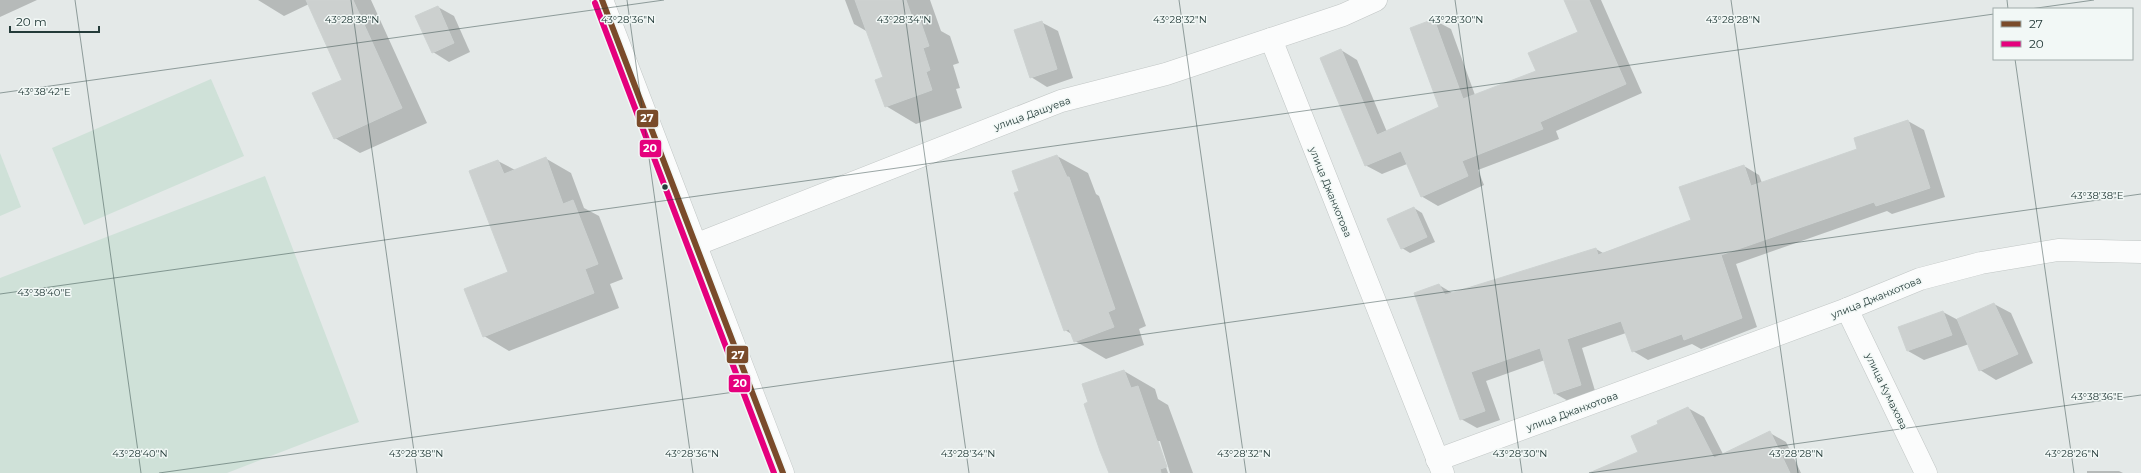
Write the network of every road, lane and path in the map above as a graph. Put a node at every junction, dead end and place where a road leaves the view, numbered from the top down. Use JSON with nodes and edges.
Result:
{"nodes":[{"id":1,"x":602,"y":0,"type":"edge"},
{"id":2,"x":1376,"y":0,"type":"edge"},
{"id":3,"x":1271,"y":39,"type":"junction"},
{"id":4,"x":695,"y":244,"type":"junction"},
{"id":5,"x":2141,"y":252,"type":"edge"},
{"id":6,"x":1847,"y":310,"type":"junction"},
{"id":7,"x":1440,"y":466,"type":"edge"},
{"id":8,"x":783,"y":473,"type":"edge"},
{"id":9,"x":1926,"y":473,"type":"edge"}],
"edges":[{"from":1,"to":4,"type":"street"},
{"from":2,"to":3,"type":"street","name":"улица Дашуева"},
{"from":3,"to":4,"type":"street","name":"улица Дашуева"},
{"from":3,"to":7,"type":"street","name":"улица Джанхотова"},
{"from":4,"to":8,"type":"street"},
{"from":5,"to":6,"type":"street","name":"улица Джанхотова"},
{"from":6,"to":7,"type":"street","name":"улица Джанхотова"},
{"from":6,"to":9,"type":"street","name":"улица Кумахова"}]}
